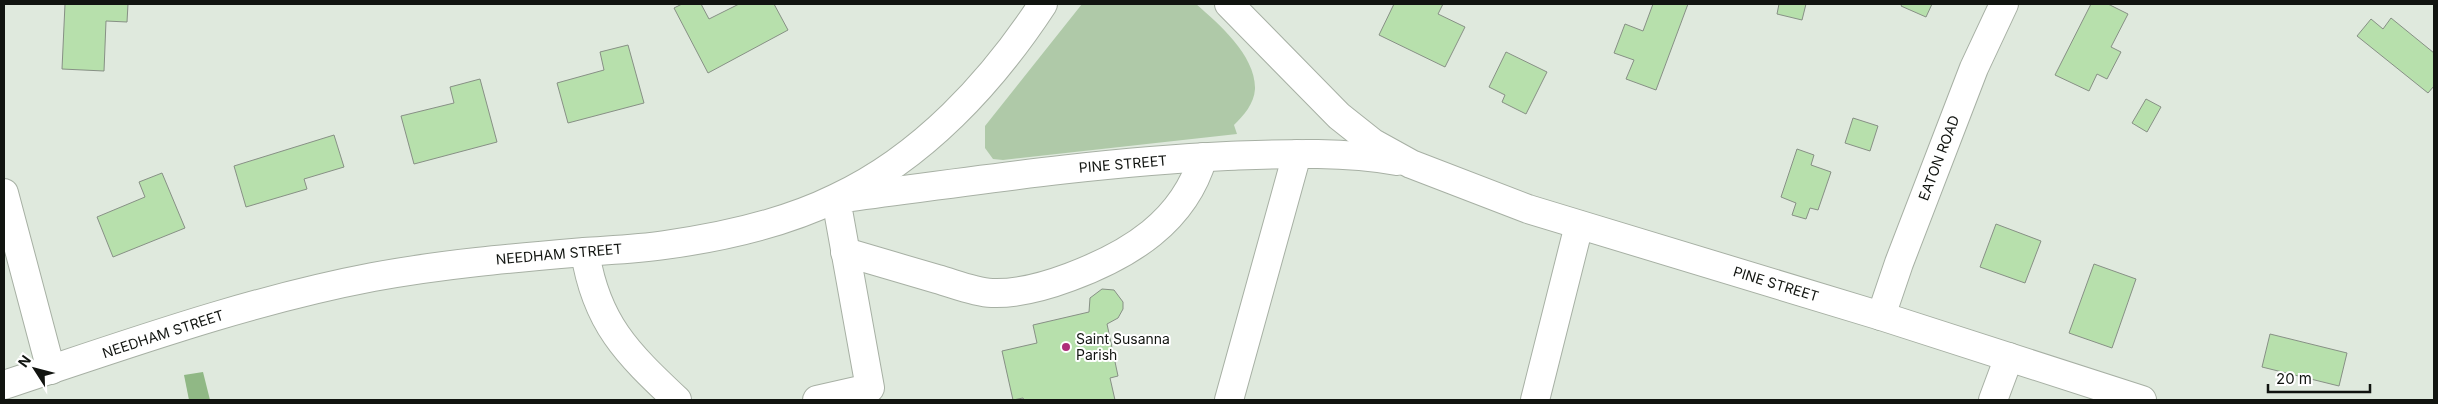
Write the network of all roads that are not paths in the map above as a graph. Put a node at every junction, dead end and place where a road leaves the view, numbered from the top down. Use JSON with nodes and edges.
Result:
{"nodes":[{"id":1,"x":1043,"y":4,"type":"edge"},
{"id":2,"x":1229,"y":4,"type":"edge"},
{"id":3,"x":2004,"y":4,"type":"edge"},
{"id":4,"x":1297,"y":154,"type":"junction"},
{"id":5,"x":1203,"y":158,"type":"junction"},
{"id":6,"x":1410,"y":164,"type":"junction"},
{"id":7,"x":4,"y":194,"type":"edge"},
{"id":8,"x":836,"y":198,"type":"junction"},
{"id":9,"x":1579,"y":225,"type":"junction"},
{"id":10,"x":585,"y":252,"type":"junction"},
{"id":11,"x":845,"y":252,"type":"junction"},
{"id":12,"x":1881,"y":316,"type":"junction"},
{"id":13,"x":2009,"y":357,"type":"junction"},
{"id":14,"x":51,"y":370,"type":"junction"},
{"id":15,"x":4,"y":385,"type":"edge"},
{"id":16,"x":677,"y":400,"type":"edge"},
{"id":17,"x":817,"y":400,"type":"edge"},
{"id":18,"x":1229,"y":400,"type":"edge"},
{"id":19,"x":1535,"y":400,"type":"edge"},
{"id":20,"x":1992,"y":400,"type":"edge"},
{"id":21,"x":2142,"y":400,"type":"edge"}],
"edges":[{"from":1,"to":8,"type":"street","name":"NEEDHAM STREET"},
{"from":2,"to":6,"type":"street","name":"PINE STREET"},
{"from":3,"to":12,"type":"street","name":"EATON ROAD"},
{"from":4,"to":5,"type":"street","name":"PINE STREET"},
{"from":4,"to":6,"type":"street","name":"PINE STREET"},
{"from":4,"to":18,"type":"street"},
{"from":5,"to":8,"type":"street","name":"PINE STREET"},
{"from":5,"to":11,"type":"street"},
{"from":6,"to":9,"type":"street","name":"PINE STREET"},
{"from":7,"to":14,"type":"street"},
{"from":8,"to":10,"type":"street","name":"NEEDHAM STREET"},
{"from":8,"to":11,"type":"street"},
{"from":9,"to":12,"type":"street","name":"PINE STREET"},
{"from":9,"to":19,"type":"street"},
{"from":10,"to":14,"type":"street","name":"NEEDHAM STREET"},
{"from":10,"to":16,"type":"street"},
{"from":11,"to":17,"type":"street"},
{"from":12,"to":13,"type":"street","name":"PINE STREET"},
{"from":13,"to":20,"type":"street"},
{"from":13,"to":21,"type":"street","name":"PINE STREET"},
{"from":14,"to":15,"type":"street","name":"NEEDHAM STREET"}]}
